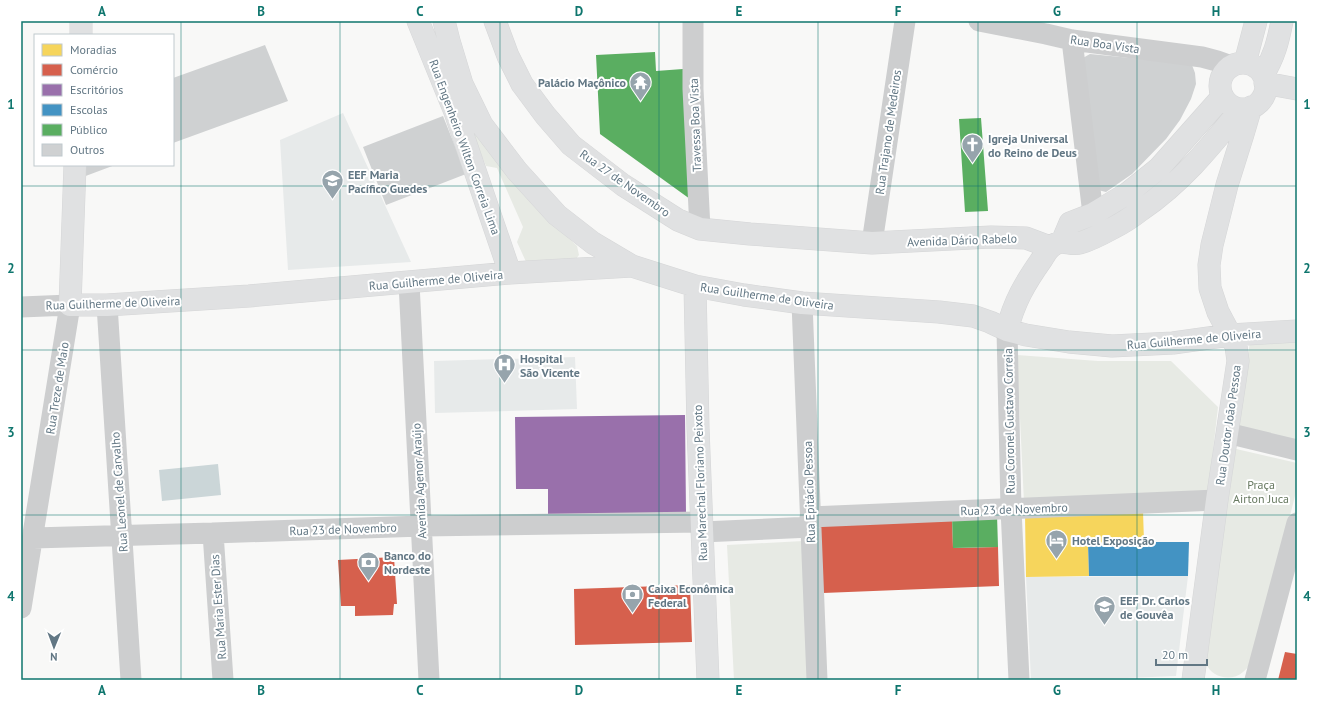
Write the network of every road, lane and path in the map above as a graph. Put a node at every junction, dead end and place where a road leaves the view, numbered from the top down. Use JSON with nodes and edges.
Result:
{"nodes":[{"id":1,"x":81,"y":21,"type":"edge"},
{"id":2,"x":418,"y":21,"type":"edge"},
{"id":3,"x":444,"y":21,"type":"edge"},
{"id":4,"x":495,"y":21,"type":"edge"},
{"id":5,"x":693,"y":21,"type":"edge"},
{"id":6,"x":905,"y":21,"type":"edge"},
{"id":7,"x":979,"y":21,"type":"edge"},
{"id":8,"x":1256,"y":21,"type":"edge"},
{"id":9,"x":1282,"y":21,"type":"edge"},
{"id":10,"x":1047,"y":27,"type":"edge"},
{"id":11,"x":80,"y":34,"type":"edge"},
{"id":12,"x":1072,"y":40,"type":"junction"},
{"id":13,"x":1238,"y":64,"type":"junction"},
{"id":14,"x":1264,"y":79,"type":"junction"},
{"id":15,"x":1297,"y":89,"type":"edge"},
{"id":16,"x":1222,"y":97,"type":"junction"},
{"id":17,"x":1246,"y":108,"type":"junction"},
{"id":18,"x":75,"y":166,"type":"edge"},
{"id":19,"x":1094,"y":214,"type":"junction"},
{"id":20,"x":700,"y":228,"type":"junction"},
{"id":21,"x":872,"y":243,"type":"junction"},
{"id":22,"x":1056,"y":244,"type":"junction"},
{"id":23,"x":632,"y":266,"type":"junction"},
{"id":24,"x":510,"y":273,"type":"junction"},
{"id":25,"x":409,"y":283,"type":"junction"},
{"id":26,"x":695,"y":286,"type":"junction"},
{"id":27,"x":802,"y":303,"type":"junction"},
{"id":28,"x":70,"y":305,"type":"junction"},
{"id":29,"x":107,"y":305,"type":"junction"},
{"id":30,"x":21,"y":307,"type":"edge"},
{"id":31,"x":1007,"y":330,"type":"junction"},
{"id":32,"x":1297,"y":331,"type":"edge"},
{"id":33,"x":1230,"y":335,"type":"junction"},
{"id":34,"x":1227,"y":433,"type":"junction"},
{"id":35,"x":1297,"y":450,"type":"edge"},
{"id":36,"x":1217,"y":500,"type":"junction"},
{"id":37,"x":1011,"y":509,"type":"junction"},
{"id":38,"x":810,"y":522,"type":"junction"},
{"id":39,"x":1297,"y":523,"type":"edge"},
{"id":40,"x":422,"y":526,"type":"junction"},
{"id":41,"x":701,"y":527,"type":"junction"},
{"id":42,"x":213,"y":533,"type":"junction"},
{"id":43,"x":121,"y":535,"type":"junction"},
{"id":44,"x":33,"y":538,"type":"junction"},
{"id":45,"x":21,"y":608,"type":"edge"},
{"id":46,"x":131,"y":680,"type":"edge"},
{"id":47,"x":223,"y":680,"type":"edge"},
{"id":48,"x":429,"y":680,"type":"edge"},
{"id":49,"x":708,"y":680,"type":"edge"},
{"id":50,"x":818,"y":680,"type":"edge"},
{"id":51,"x":1019,"y":680,"type":"edge"},
{"id":52,"x":1193,"y":680,"type":"edge"},
{"id":53,"x":1255,"y":680,"type":"edge"}],
"edges":[{"from":1,"to":11,"type":"main road"},
{"from":2,"to":24,"type":"main road","name":"Rua Engenheiro Wilton Correia Lima"},
{"from":3,"to":23,"type":"main road"},
{"from":4,"to":20,"type":"main road","name":"Rua 27 de Novembro"},
{"from":5,"to":20,"type":"street","name":"Travessa Boa Vista"},
{"from":6,"to":21,"type":"street","name":"Rua Trajano de Medeiros"},
{"from":7,"to":10,"type":"street","name":"Rua Boa Vista"},
{"from":8,"to":13,"type":"main road"},
{"from":9,"to":14,"type":"main road","name":"Avenida Dário Rabelo"},
{"from":10,"to":12,"type":"street","name":"Rua Boa Vista"},
{"from":12,"to":13,"type":"street","name":"Rua Boa Vista"},
{"from":12,"to":19,"type":"street"},
{"from":13,"to":14,"type":"main road"},
{"from":13,"to":16,"type":"main road"},
{"from":14,"to":15,"type":"main road"},
{"from":14,"to":17,"type":"main road","name":"Avenida Dário Rabelo"},
{"from":16,"to":17,"type":"main road"},
{"from":16,"to":19,"type":"main road"},
{"from":17,"to":22,"type":"main road","name":"Avenida Dário Rabelo"},
{"from":17,"to":33,"type":"main road","name":"Rua Doutor João Pessoa"},
{"from":18,"to":28,"type":"main road","name":"Rua Treze de Maio"},
{"from":19,"to":22,"type":"main road"},
{"from":20,"to":21,"type":"main road","name":"Rua 27 de Novembro"},
{"from":21,"to":22,"type":"main road","name":"Avenida Dário Rabelo"},
{"from":22,"to":31,"type":"main road"},
{"from":23,"to":24,"type":"main road","name":"Rua Guilherme de Oliveira"},
{"from":23,"to":26,"type":"main road","name":"Rua Guilherme de Oliveira"},
{"from":24,"to":25,"type":"main road","name":"Rua Guilherme de Oliveira"},
{"from":25,"to":29,"type":"main road","name":"Rua Guilherme de Oliveira"},
{"from":25,"to":40,"type":"street","name":"Avenida Agenor Araújo"},
{"from":26,"to":27,"type":"main road","name":"Rua Guilherme de Oliveira"},
{"from":26,"to":41,"type":"main road","name":"Rua Marechal Floriano Peixoto"},
{"from":27,"to":31,"type":"main road","name":"Rua Guilherme de Oliveira"},
{"from":27,"to":38,"type":"street","name":"Rua Epitácio Pessoa"},
{"from":28,"to":29,"type":"main road","name":"Rua Guilherme de Oliveira"},
{"from":28,"to":30,"type":"street","name":"Rua Guilherme de Oliveira"},
{"from":28,"to":44,"type":"street","name":"Rua Treze de Maio"},
{"from":29,"to":43,"type":"street","name":"Rua Leonel de Carvalho"},
{"from":31,"to":33,"type":"main road","name":"Rua Guilherme de Oliveira"},
{"from":31,"to":37,"type":"street","name":"Rua Coronel Gustavo Correia"},
{"from":32,"to":33,"type":"main road","name":"Rua Guilherme de Oliveira"},
{"from":33,"to":34,"type":"main road","name":"Rua Doutor João Pessoa"},
{"from":34,"to":35,"type":"street"},
{"from":34,"to":36,"type":"main road","name":"Rua Doutor João Pessoa"},
{"from":36,"to":37,"type":"street","name":"Rua 23 de Novembro"},
{"from":36,"to":52,"type":"main road","name":"Rua Doutor João Pessoa"},
{"from":37,"to":38,"type":"street","name":"Rua 23 de Novembro"},
{"from":37,"to":51,"type":"street","name":"Rua Coronel Gustavo Correia"},
{"from":38,"to":41,"type":"street","name":"Rua 23 de Novembro"},
{"from":38,"to":50,"type":"street","name":"Rua Epitácio Pessoa"},
{"from":39,"to":53,"type":"street"},
{"from":40,"to":41,"type":"street","name":"Rua 23 de Novembro"},
{"from":40,"to":42,"type":"street","name":"Rua 23 de Novembro"},
{"from":40,"to":48,"type":"street","name":"Avenida Agenor Araújo"},
{"from":41,"to":49,"type":"main road","name":"Rua Marechal Floriano Peixoto"},
{"from":42,"to":43,"type":"street","name":"Rua 23 de Novembro"},
{"from":42,"to":47,"type":"street","name":"Rua Maria Ester Dias"},
{"from":43,"to":44,"type":"street","name":"Rua 23 de Novembro"},
{"from":43,"to":46,"type":"street","name":"Rua Leonel de Carvalho"},
{"from":44,"to":45,"type":"street","name":"Rua Treze de Maio"}]}
